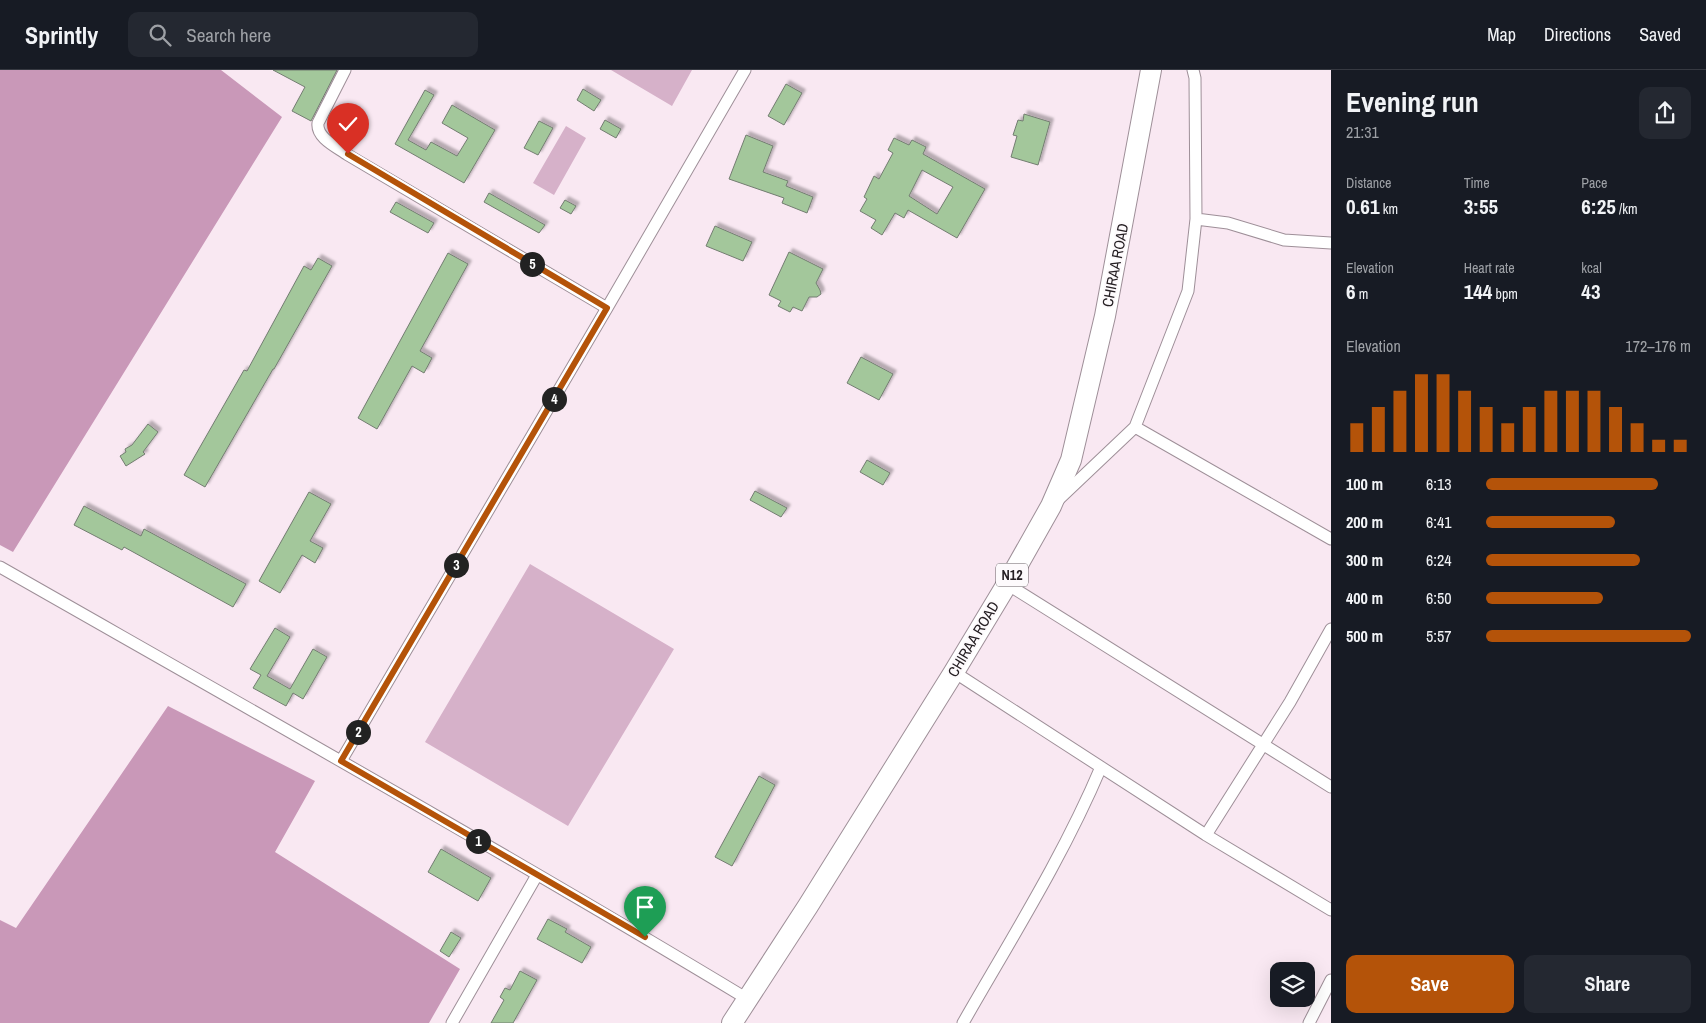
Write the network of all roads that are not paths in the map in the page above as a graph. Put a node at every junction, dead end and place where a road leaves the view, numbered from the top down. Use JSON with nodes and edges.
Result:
{"nodes":[{"id":1,"x":345,"y":70,"type":"edge"},
{"id":2,"x":745,"y":70,"type":"edge"},
{"id":3,"x":1151,"y":70,"type":"edge"},
{"id":4,"x":1193,"y":70,"type":"edge"},
{"id":5,"x":1196,"y":219,"type":"junction"},
{"id":6,"x":1331,"y":243,"type":"edge"},
{"id":7,"x":607,"y":308,"type":"junction"},
{"id":8,"x":1135,"y":427,"type":"junction"},
{"id":9,"x":1052,"y":506,"type":"junction"},
{"id":10,"x":1331,"y":539,"type":"edge"},
{"id":11,"x":0,"y":567,"type":"edge"},
{"id":12,"x":1007,"y":584,"type":"junction"},
{"id":13,"x":1331,"y":629,"type":"edge"},
{"id":14,"x":954,"y":672,"type":"junction"},
{"id":15,"x":1262,"y":745,"type":"junction"},
{"id":16,"x":341,"y":761,"type":"junction"},
{"id":17,"x":1102,"y":768,"type":"junction"},
{"id":18,"x":1331,"y":787,"type":"edge"},
{"id":19,"x":1206,"y":835,"type":"junction"},
{"id":20,"x":537,"y":875,"type":"junction"},
{"id":21,"x":1331,"y":910,"type":"edge"},
{"id":22,"x":1331,"y":980,"type":"edge"},
{"id":23,"x":749,"y":1000,"type":"junction"},
{"id":24,"x":452,"y":1023,"type":"edge"},
{"id":25,"x":732,"y":1023,"type":"edge"},
{"id":26,"x":963,"y":1023,"type":"edge"},
{"id":27,"x":1310,"y":1023,"type":"edge"}],
"edges":[{"from":1,"to":7,"type":"street"},
{"from":2,"to":7,"type":"street"},
{"from":3,"to":9,"type":"highway","name":"CHIRAA ROAD","number":"N12"},
{"from":4,"to":5,"type":"street"},
{"from":5,"to":6,"type":"street"},
{"from":5,"to":8,"type":"street"},
{"from":7,"to":16,"type":"street"},
{"from":8,"to":9,"type":"street"},
{"from":8,"to":10,"type":"street"},
{"from":9,"to":12,"type":"highway","name":"CHIRAA ROAD","number":"N12"},
{"from":11,"to":16,"type":"street"},
{"from":12,"to":14,"type":"highway","name":"CHIRAA ROAD","number":"N12"},
{"from":12,"to":15,"type":"street"},
{"from":13,"to":15,"type":"street"},
{"from":14,"to":17,"type":"street"},
{"from":14,"to":23,"type":"highway","name":"CHIRAA ROAD","number":"N12"},
{"from":15,"to":18,"type":"street"},
{"from":15,"to":19,"type":"street"},
{"from":16,"to":20,"type":"street"},
{"from":17,"to":19,"type":"street"},
{"from":17,"to":26,"type":"street"},
{"from":19,"to":21,"type":"street"},
{"from":20,"to":23,"type":"street"},
{"from":20,"to":24,"type":"street"},
{"from":22,"to":27,"type":"street"},
{"from":23,"to":25,"type":"highway","name":"CHIRAA ROAD","number":"N12"}]}
